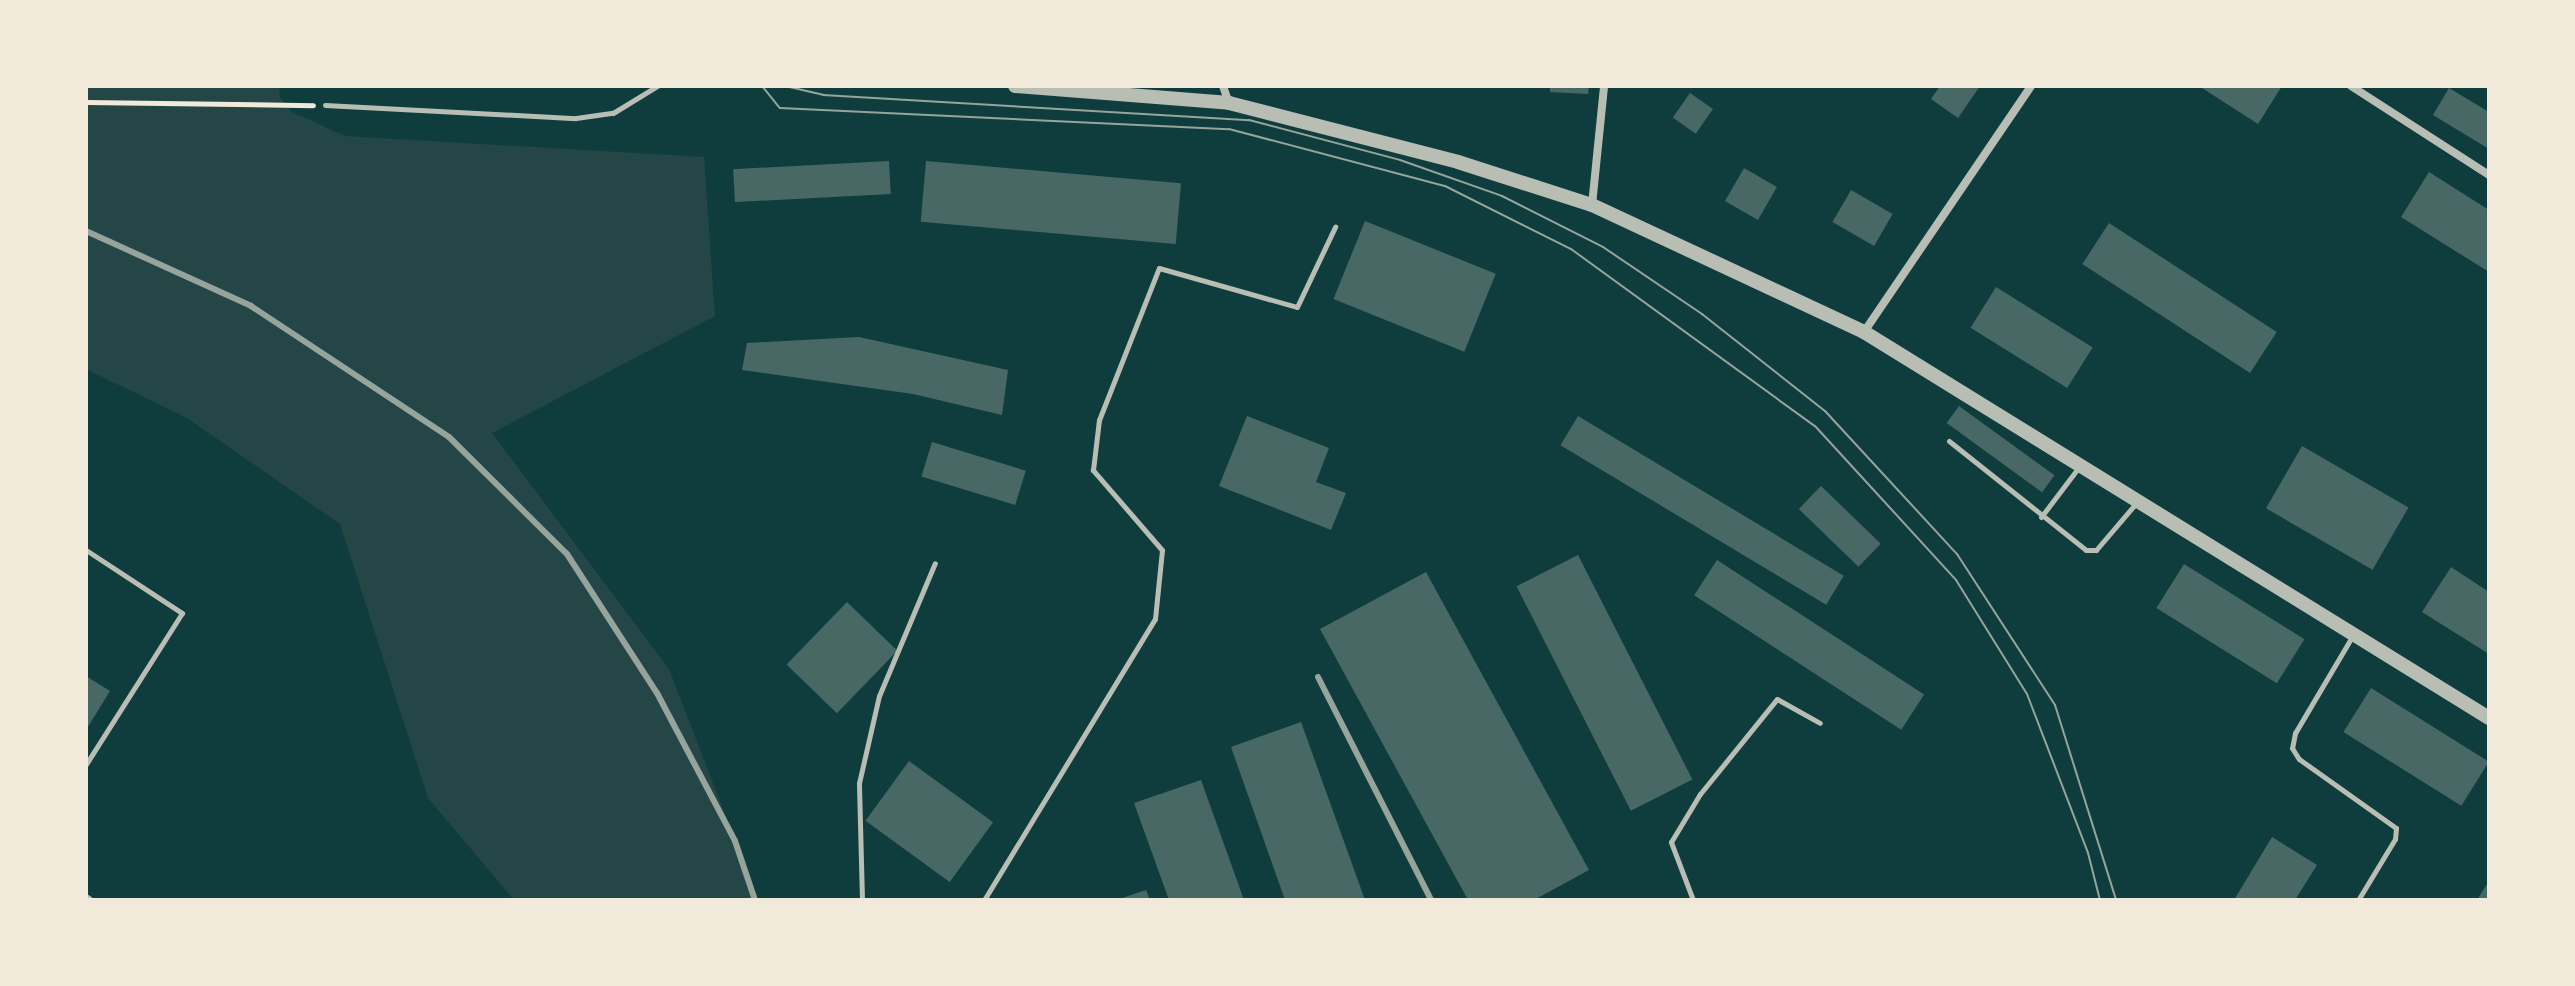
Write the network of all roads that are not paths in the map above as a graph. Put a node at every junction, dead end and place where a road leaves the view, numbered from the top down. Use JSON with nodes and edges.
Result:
{"nodes":[{"id":1,"x":657,"y":86,"type":"edge"},
{"id":2,"x":1015,"y":86,"type":"edge"},
{"id":3,"x":1223,"y":86,"type":"edge"},
{"id":4,"x":1604,"y":86,"type":"edge"},
{"id":5,"x":2031,"y":86,"type":"edge"},
{"id":6,"x":2351,"y":86,"type":"edge"},
{"id":7,"x":1229,"y":103,"type":"junction"},
{"id":8,"x":325,"y":105,"type":"road end"},
{"id":9,"x":2489,"y":175,"type":"edge"},
{"id":10,"x":1592,"y":205,"type":"junction"},
{"id":11,"x":1335,"y":227,"type":"dead end"},
{"id":12,"x":1864,"y":332,"type":"junction"},
{"id":13,"x":1949,"y":441,"type":"dead end"},
{"id":14,"x":2080,"y":466,"type":"junction"},
{"id":15,"x":2138,"y":501,"type":"junction"},
{"id":16,"x":2041,"y":517,"type":"junction"},
{"id":17,"x":86,"y":550,"type":"edge"},
{"id":18,"x":935,"y":563,"type":"dead end"},
{"id":19,"x":2354,"y":635,"type":"junction"},
{"id":20,"x":2489,"y":718,"type":"edge"},
{"id":21,"x":1820,"y":723,"type":"dead end"},
{"id":22,"x":86,"y":764,"type":"edge"},
{"id":23,"x":862,"y":900,"type":"edge"},
{"id":24,"x":984,"y":900,"type":"edge"},
{"id":25,"x":1693,"y":900,"type":"edge"},
{"id":26,"x":2358,"y":900,"type":"edge"}],
"edges":[{"from":1,"to":8,"type":"lane"},
{"from":2,"to":7,"type":"street"},
{"from":3,"to":7,"type":"street"},
{"from":4,"to":10,"type":"street"},
{"from":5,"to":12,"type":"street"},
{"from":6,"to":9,"type":"street"},
{"from":7,"to":10,"type":"street"},
{"from":10,"to":12,"type":"street"},
{"from":11,"to":24,"type":"lane"},
{"from":12,"to":14,"type":"street"},
{"from":13,"to":16,"type":"lane"},
{"from":14,"to":15,"type":"street"},
{"from":14,"to":16,"type":"lane"},
{"from":15,"to":16,"type":"lane"},
{"from":15,"to":19,"type":"street"},
{"from":17,"to":22,"type":"lane"},
{"from":18,"to":23,"type":"lane"},
{"from":19,"to":20,"type":"street"},
{"from":19,"to":26,"type":"lane"},
{"from":21,"to":25,"type":"lane"}]}
